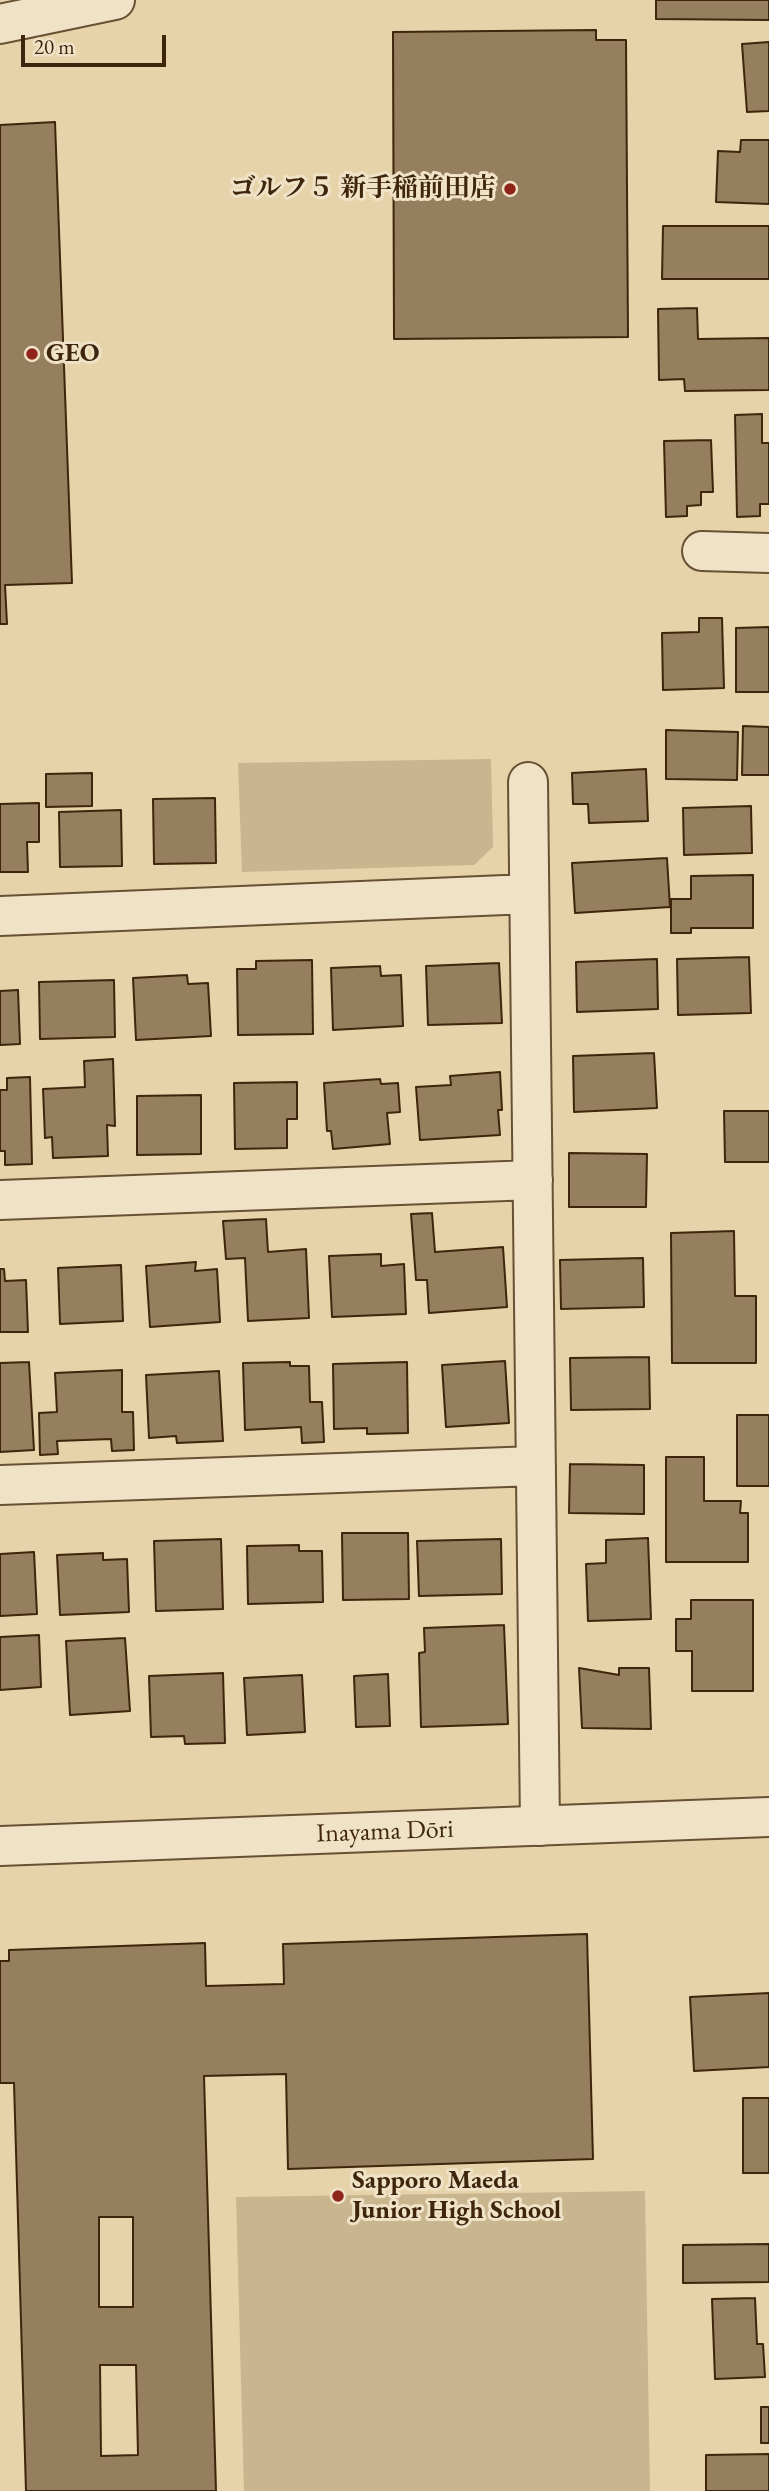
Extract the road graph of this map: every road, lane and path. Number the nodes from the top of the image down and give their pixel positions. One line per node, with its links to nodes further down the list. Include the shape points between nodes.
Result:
1 (115, 0): 2 (street)
2 (0, 24)
3 (702, 551): 4 (street)
4 (769, 553)
5 (528, 782): 6 (street)
6 (529, 894): 7 (street); 8 (street)
7 (0, 915)
8 (533, 1180): 9 (street); 10 (street)
9 (0, 1200)
10 (536, 1466): 11 (street); 13 (street)
11 (0, 1485)
12 (769, 1817): 13 (street, Inayama Dōri)
13 (540, 1826): 14 (street, Inayama Dōri)
14 (0, 1846)

